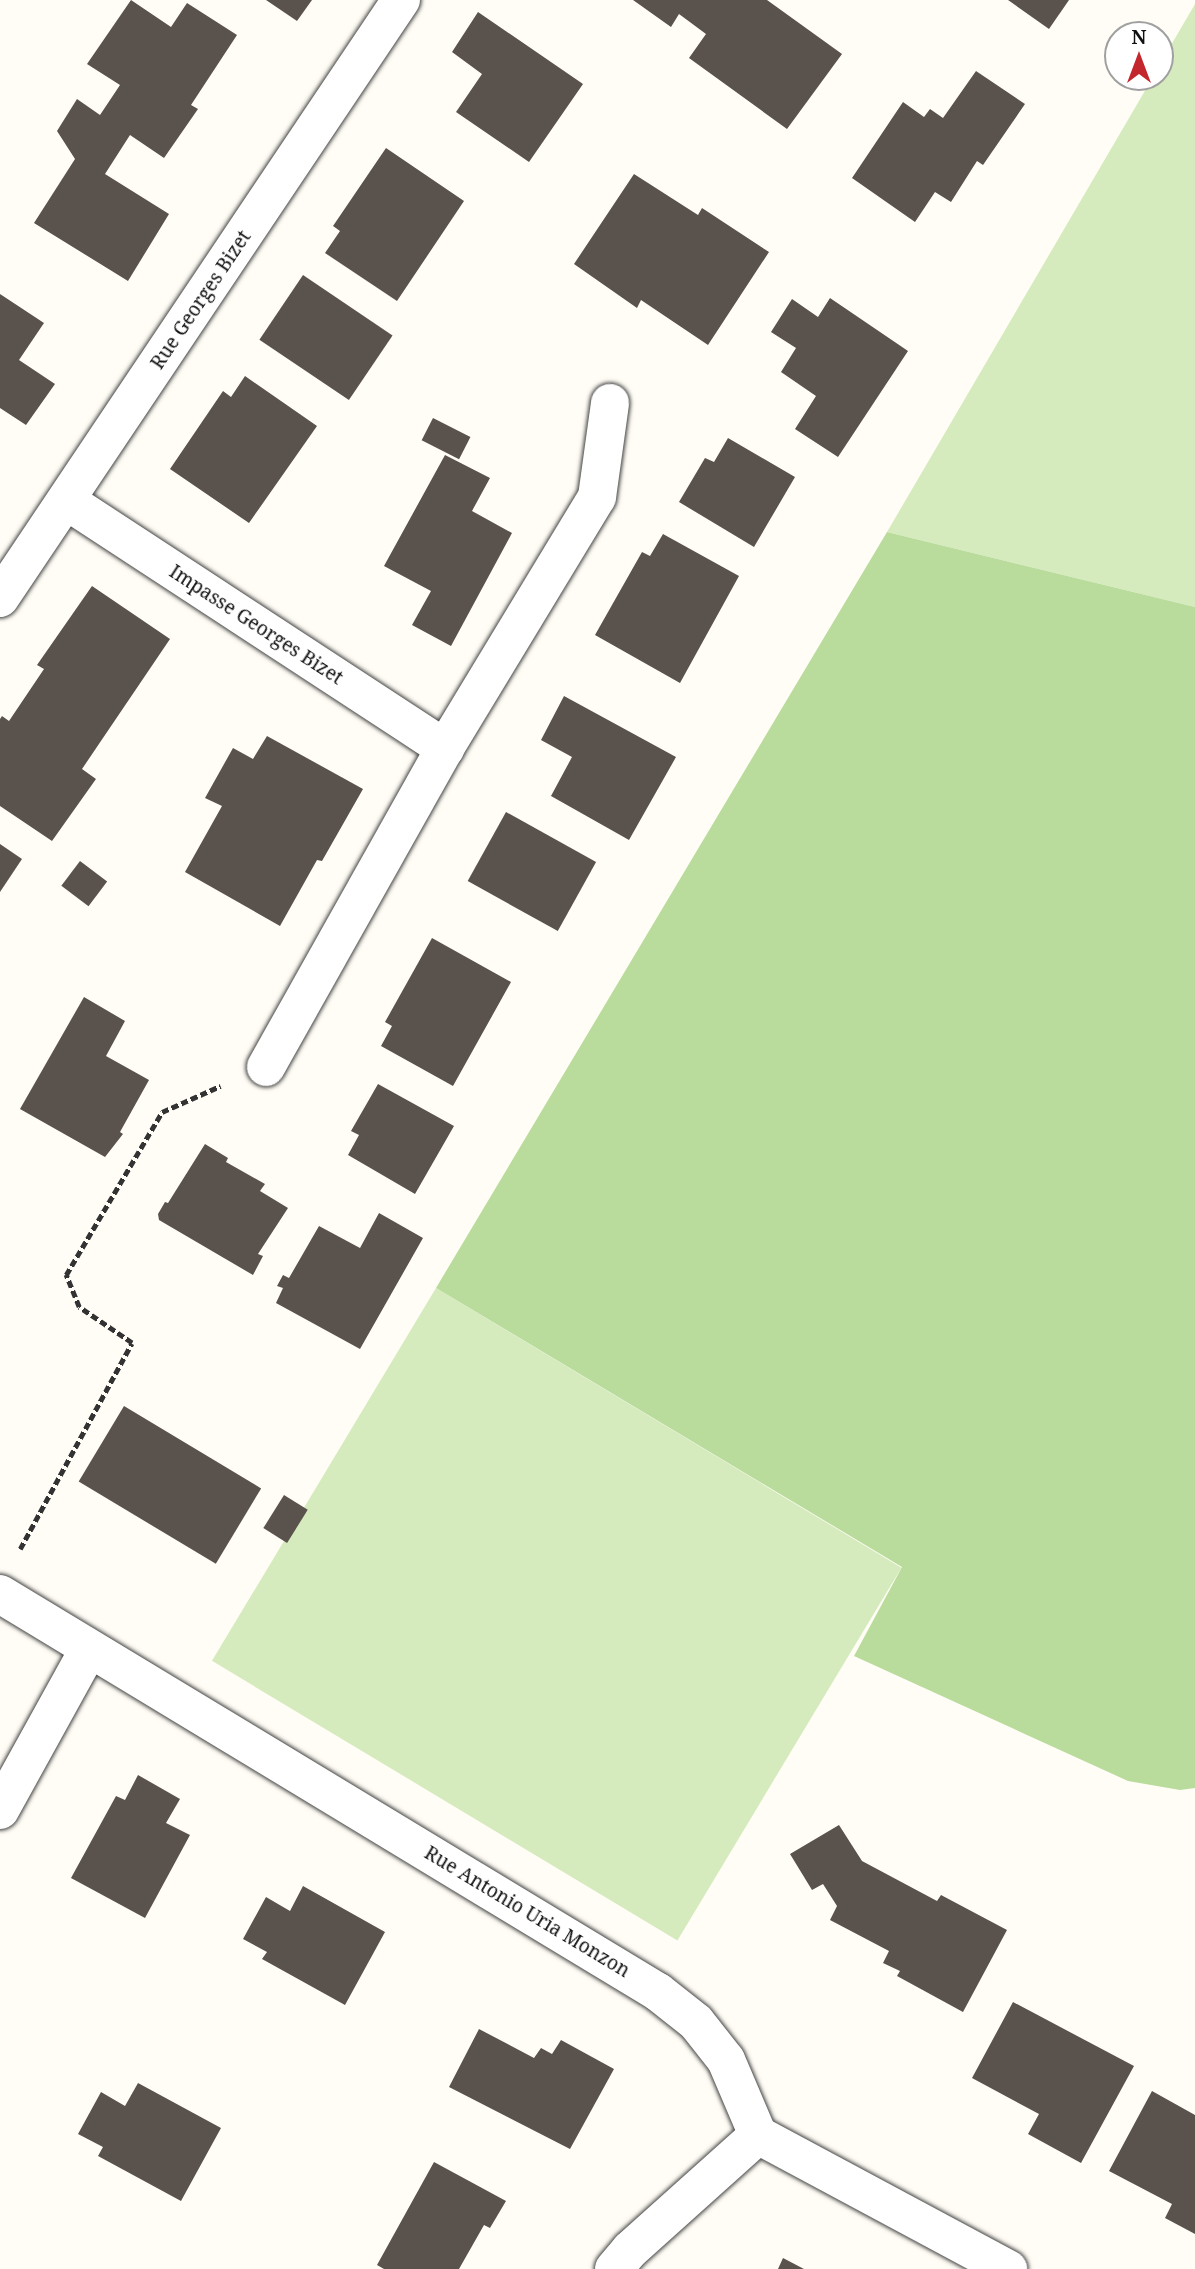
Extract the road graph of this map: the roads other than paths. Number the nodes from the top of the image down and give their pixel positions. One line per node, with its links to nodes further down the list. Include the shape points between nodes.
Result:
1 (401, 0): 3 (street, Rue Georges Bizet)
2 (610, 402): 5 (street, via 597,497)
3 (67, 501): 4 (street, Rue Georges Bizet); 5 (street, Impasse Georges Bizet)
4 (0, 598)
5 (444, 748): 6 (street)
6 (266, 1067)
7 (7, 1577): 8 (street, Rue Antonio Uria Monzon)
8 (89, 1649): 9 (street); 10 (street, Rue Antonio Uria Monzon, via 658,1992 696,2022 726,2060)
9 (0, 1810)
10 (758, 2135): 11 (street); 12 (street)
11 (614, 2269)
12 (1008, 2269)

